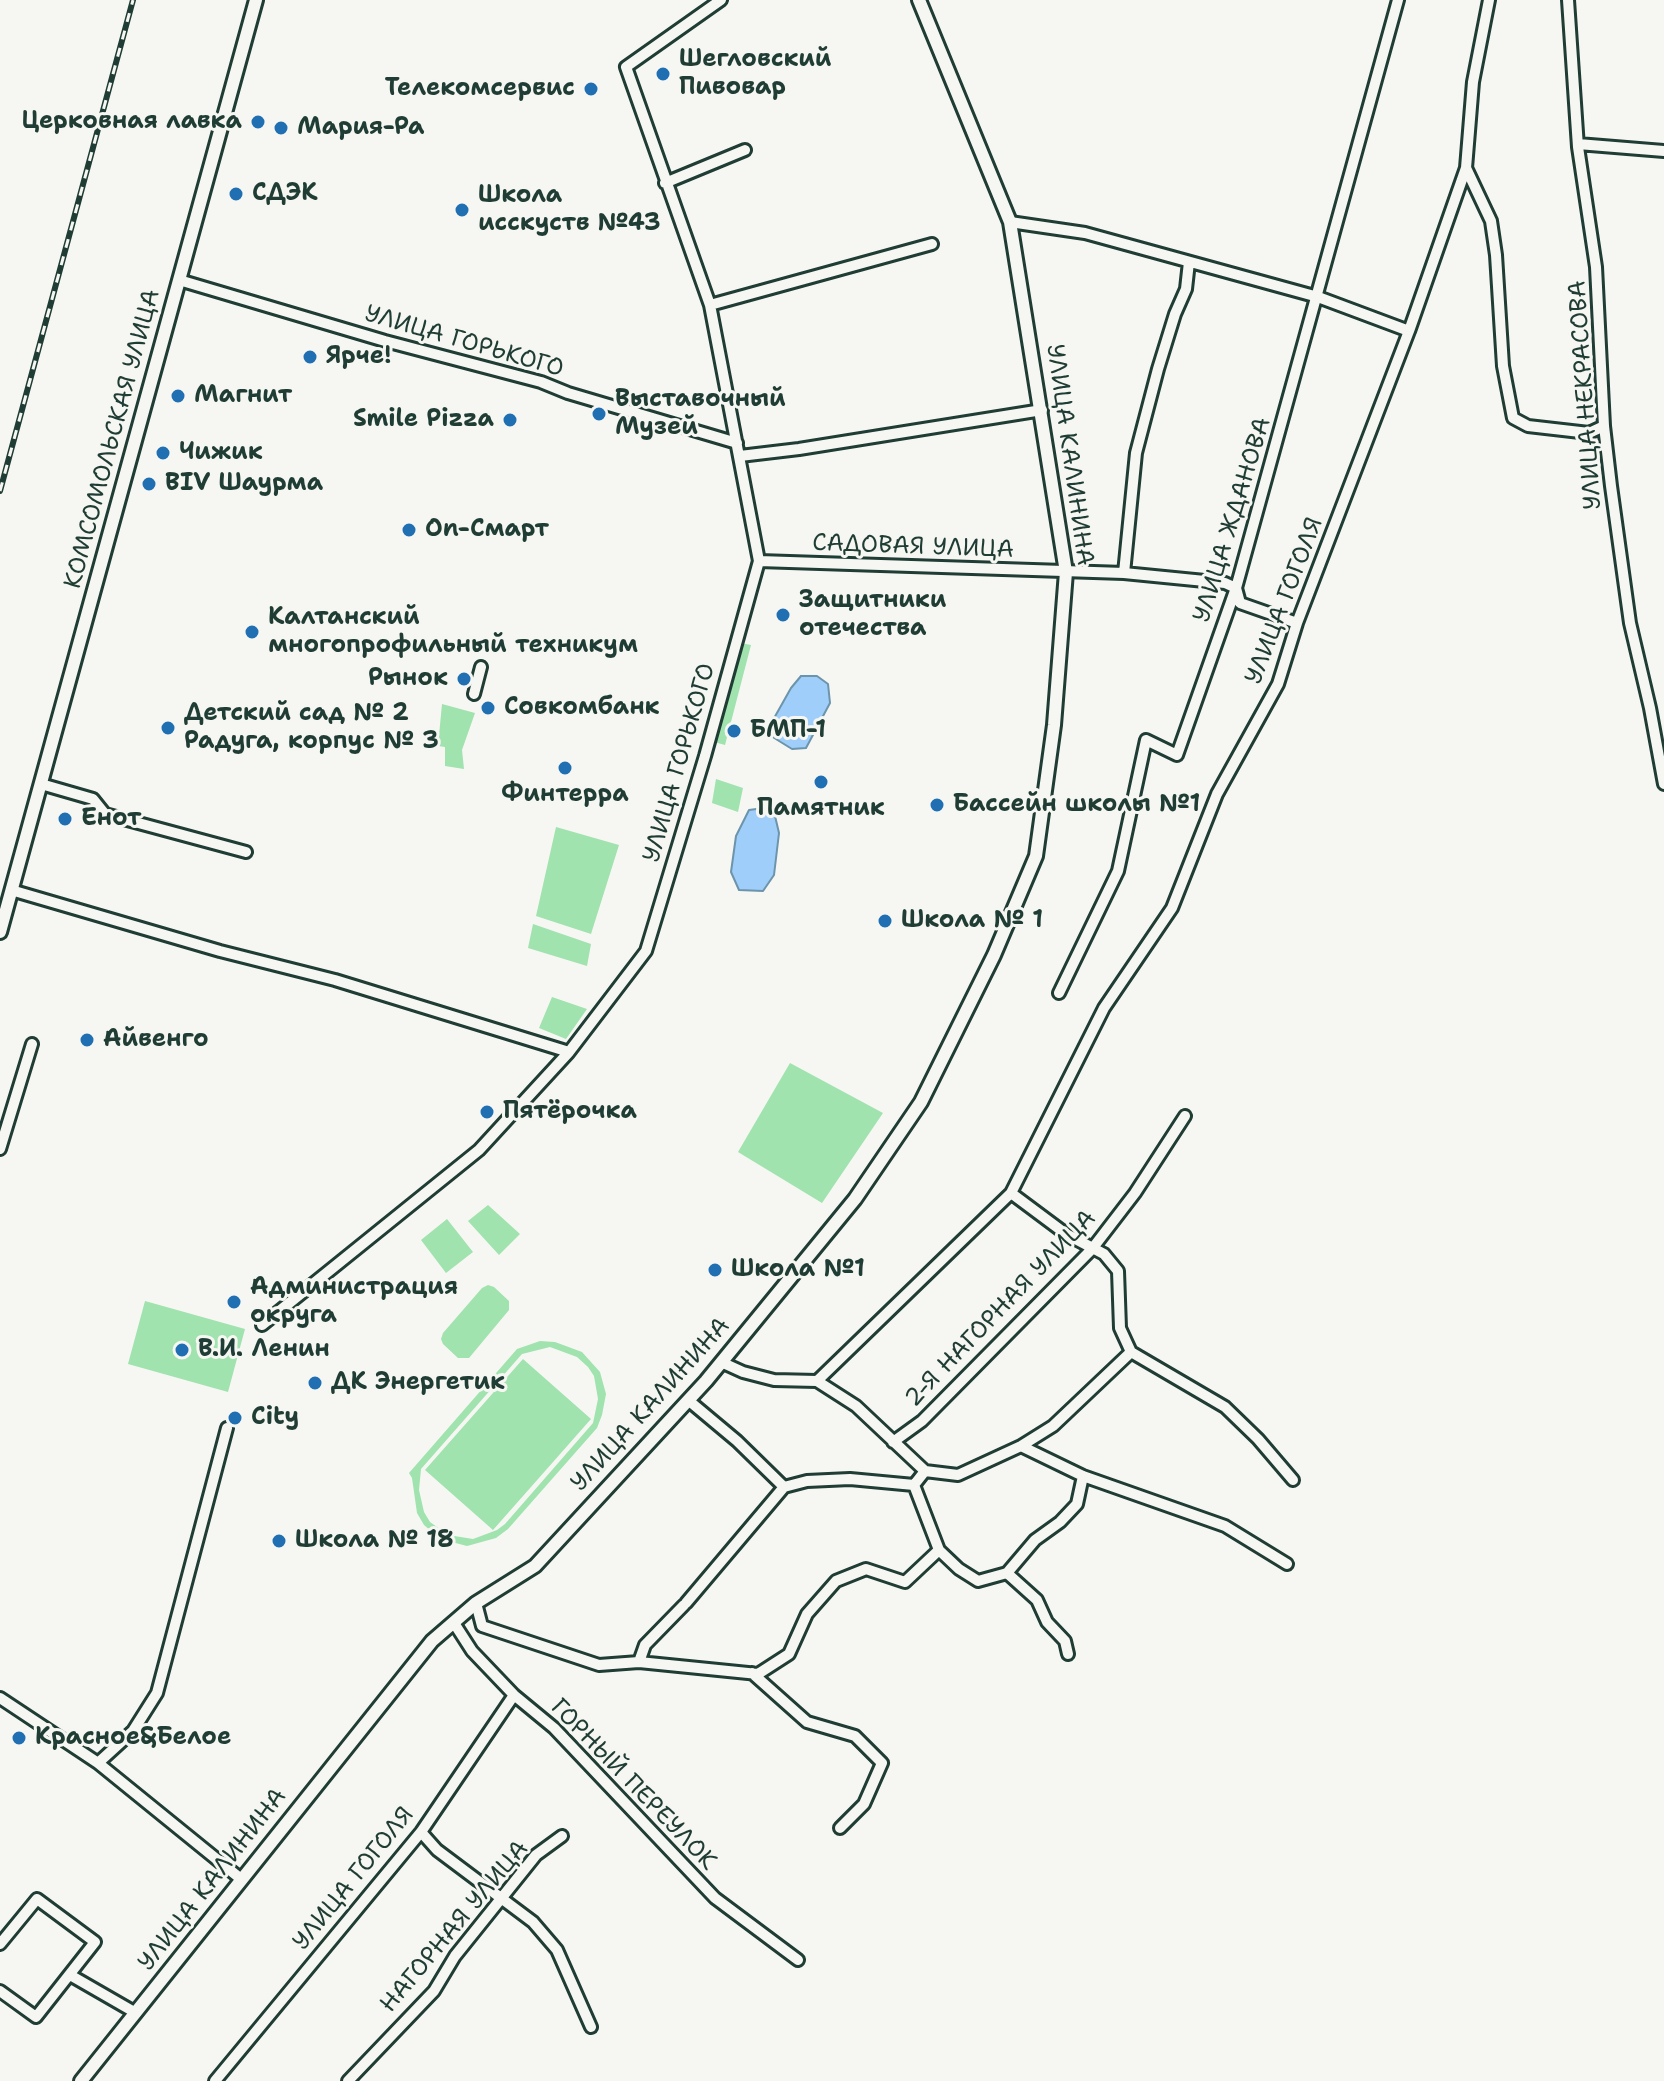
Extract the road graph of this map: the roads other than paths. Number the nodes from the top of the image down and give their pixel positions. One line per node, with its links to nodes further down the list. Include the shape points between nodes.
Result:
1 (256, 0): 15 (street, КОМСОМОЛЬСКАЯ УЛИЦА)
2 (721, 0): 11 (street, УЛИЦА ГОРЬКОГО, via 626,67)
3 (919, 0): 12 (street, УЛИЦА КАЛИНИНА)
4 (1398, 0): 16 (street, УЛИЦА ЖДАНОВА)
5 (1489, 0): 10 (street, УЛИЦА ГОГОЛЯ, via 1473,82)
6 (1568, 0): 7 (street, УЛИЦА НЕКРАСОВА)
7 (1578, 144): 9 (street); 20 (street, УЛИЦА НЕКРАСОВА, via 1596,267)
8 (745, 150): 11 (street)
9 (1664, 151)
10 (1466, 168): 18 (street, УЛИЦА ГОГОЛЯ); 20 (street, via 1491,221 1503,366 1513,418 1528,426 1589,433)
11 (665, 183): 17 (street, УЛИЦА ГОРЬКОГО)
12 (1010, 222): 14 (street, via 1085,233); 19 (street, УЛИЦА КАЛИНИНА)
13 (932, 244): 17 (street)
14 (1189, 262): 16 (street); 25 (street, via 1186,289 1136,453)
15 (179, 280): 21 (street, УЛИЦА ГОРЬКОГО); 30 (street, КОМСОМОЛЬСКАЯ УЛИЦА)
16 (1318, 297): 18 (street); 26 (street, УЛИЦА ЖДАНОВА)
17 (710, 305): 21 (street, УЛИЦА ГОРЬКОГО)
18 (1409, 331): 27 (street, УЛИЦА ГОГОЛЯ)
19 (1042, 410): 22 (street); 24 (street, УЛИЦА КАЛИНИНА)
20 (1604, 426): 31 (street, УЛИЦА НЕКРАСОВА, via 1630,623)
21 (737, 443): 22 (street, УЛИЦА ГОРЬКОГО)
22 (740, 456): 23 (street, УЛИЦА ГОРЬКОГО)
23 (759, 561): 24 (street, САДОВАЯ УЛИЦА); 37 (street, УЛИЦА ГОРЬКОГО, via 646,951)
24 (1066, 572): 25 (street, САДОВАЯ УЛИЦА); 44 (street, УЛИЦА КАЛИНИНА, via 1054,725 1036,856 994,955 921,1102 855,1199)
25 (1124, 573): 26 (street, САДОВАЯ УЛИЦА)
26 (1236, 588): 27 (street, via 1240,603); 35 (street, УЛИЦА ЖДАНОВА, via 1177,755 1146,740 1118,871)
27 (1297, 623): 40 (street, УЛИЦА ГОГОЛЯ, via 1278,684 1217,794 1172,908 1104,1008)
28 (481, 667): 29 (street)
29 (474, 694)
30 (41, 784): 32 (street, via 93,799 105,814); 33 (street, КОМСОМОЛЬСКАЯ УЛИЦА)
31 (1664, 784)
32 (246, 852)
33 (11, 890): 34 (street, КОМСОМОЛЬСКАЯ УЛИЦА); 37 (street)
34 (0, 932)
35 (1059, 993)
36 (32, 1044): 39 (street)
37 (569, 1052): 42 (street, УЛИЦА ГОРЬКОГО, via 479,1150)
38 (1185, 1116): 41 (street, 2-Я НАГОРНАЯ УЛИЦА)
39 (0, 1149)
40 (1011, 1193): 41 (street); 45 (street, УЛИЦА ГОГОЛЯ)
41 (1092, 1249): 43 (street, via 1118,1271 1120,1328); 48 (street, 2-Я НАГОРНАЯ УЛИЦА, via 922,1421)
42 (262, 1325)
43 (1131, 1352): 49 (street, via 1053,1426); 52 (street, via 1225,1407)
44 (721, 1362): 45 (street, via 774,1380); 46 (street, УЛИЦА КАЛИНИНА)
45 (817, 1381): 48 (street, via 856,1406)
46 (688, 1400): 54 (street); 58 (street, УЛИЦА КАЛИНИНА, via 535,1566)
47 (227, 1428): 65 (street, via 157,1693 133,1731)
48 (893, 1442): 50 (street)
49 (1021, 1446): 50 (street, via 958,1475); 51 (street)
50 (925, 1471): 53 (street)
51 (1083, 1476): 56 (street, via 1225,1526); 57 (street, via 1077,1504)
52 (1293, 1480)
53 (914, 1485): 54 (street, via 850,1479); 55 (street)
54 (784, 1487): 61 (street, via 645,1645)
55 (939, 1550): 57 (street, via 978,1581); 62 (street, via 905,1582 866,1569 836,1581 807,1614 789,1654)
56 (1287, 1564)
57 (1007, 1573): 60 (street, via 1037,1600)
58 (476, 1603): 59 (street, УЛИЦА КАЛИНИНА); 61 (street, via 482,1626 553,1652 599,1665)
59 (454, 1623): 63 (street, ГОРНЫЙ ПЕРЕУЛОК, via 472,1651); 69 (street, УЛИЦА КАЛИНИНА, via 432,1641)
60 (1068, 1654)
61 (639, 1662): 62 (street)
62 (752, 1673): 66 (street, via 807,1722 855,1736 882,1763 864,1804)
63 (514, 1695): 67 (street, УЛИЦА ГОГОЛЯ); 72 (street, ГОРНЫЙ ПЕРЕУЛОК, via 554,1728 715,1898)
64 (0, 1698): 65 (street)
65 (98, 1763): 69 (street)
66 (840, 1828)
67 (421, 1832): 70 (street); 78 (street, УЛИЦА ГОГОЛЯ)
68 (562, 1836): 70 (street, НАГОРНАЯ УЛИЦА, via 536,1855)
69 (241, 1879): 75 (street, УЛИЦА КАЛИНИНА)
70 (502, 1900): 76 (street, via 533,1922 557,1950); 79 (street, НАГОРНАЯ УЛИЦА, via 455,1956 434,1991)
71 (0, 1944): 73 (street, via 37,1899 95,1942)
72 (798, 1960)
73 (70, 1975): 74 (street, via 36,2017); 75 (street)
74 (0, 1991)
75 (136, 2013): 77 (street, УЛИЦА КАЛИНИНА)
76 (591, 2027)
77 (81, 2081)
78 (215, 2081)
79 (348, 2081)

